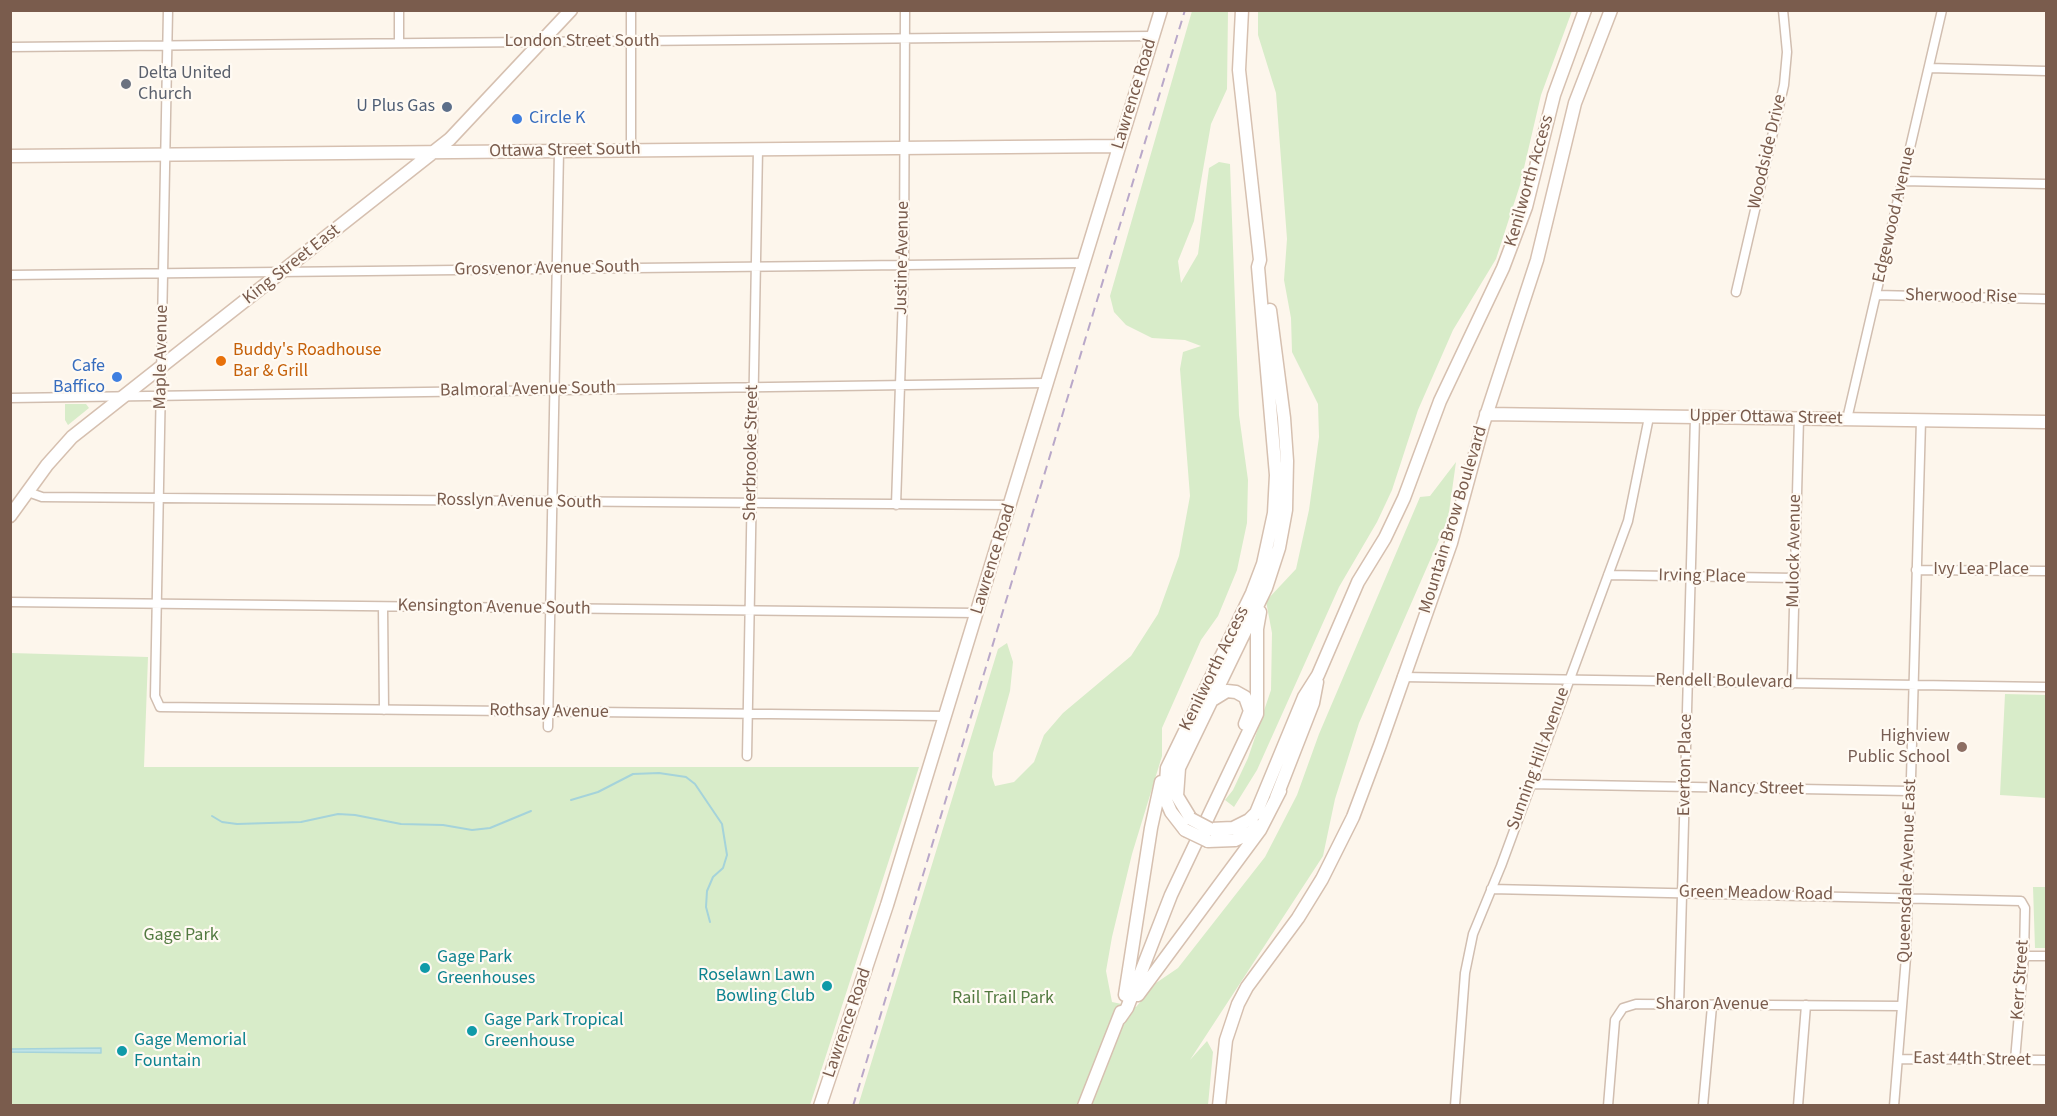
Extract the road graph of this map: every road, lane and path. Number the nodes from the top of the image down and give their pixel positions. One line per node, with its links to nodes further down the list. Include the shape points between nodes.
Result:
1 (168, 10): 17 (street, Maple Avenue)
2 (399, 10): 15 (street)
3 (571, 10): 16 (main road, King Street East)
4 (631, 10): 14 (street)
5 (905, 10): 13 (street, Justine Avenue)
6 (1161, 10): 12 (main road, Lawrence Road)
7 (1242, 10): 31 (main road, Kenilworth Access, via 1239,70)
8 (1585, 10): 76 (main road, Kenilworth Access, via 1554,95 1526,207 1503,268 1440,401 1404,498 1358,582)
9 (1611, 10): 50 (main road, Mountain Brow Boulevard, via 1575,103 1537,260)
10 (1782, 10): 39 (street, Woodside Drive, via 1787,52 1784,85)
11 (1942, 10): 19 (street, Edgewood Avenue)
12 (1154, 36): 13 (street, London Street South); 21 (main road, Lawrence Road)
13 (905, 39): 14 (street, London Street South); 22 (street, Justine Avenue)
14 (631, 42): 16 (street, London Street South); 25 (street)
15 (399, 43): 16 (street, London Street South); 17 (street, London Street South)
16 (543, 43): 26 (main road, King Street East)
17 (168, 45): 18 (street, London Street South); 28 (street, Maple Avenue)
18 (10, 47)
19 (1929, 68): 20 (street); 29 (street, Edgewood Avenue)
20 (2046, 71)
21 (1119, 146): 22 (main road, Ottawa Street South); 32 (main road, Lawrence Road)
22 (904, 148): 23 (main road, Ottawa Street South); 33 (street, Justine Avenue)
23 (758, 149): 25 (main road, Ottawa Street South); 34 (street, Sherbrooke Street)
24 (559, 151): 25 (main road, Ottawa Street South); 26 (main road, Ottawa Street South); 35 (street)
25 (631, 151)
26 (434, 152): 28 (main road, Ottawa Street South); 36 (main road, King Street East)
27 (10, 156): 28 (main road, Ottawa Street South)
28 (167, 156): 37 (street, Maple Avenue)
29 (1903, 181): 30 (street); 40 (street, Edgewood Avenue)
30 (2046, 184)
31 (1260, 260): 69 (main road, Kenilworth Access, via 1279,369 1287,461 1286,510); 91 (main road, Kenilworth Access, via 1276,475 1270,540 1252,593)
32 (1083, 263): 33 (street, Grosvenor Avenue South); 43 (main road, Lawrence Road)
33 (904, 265): 34 (street, Grosvenor Avenue South); 44 (street, Justine Avenue)
34 (756, 266): 35 (street, Grosvenor Avenue South); 45 (street, Sherbrooke Street)
35 (556, 269): 36 (street, Grosvenor Avenue South); 46 (street)
36 (284, 271): 37 (street, Grosvenor Avenue South); 42 (main road, King Street East)
37 (163, 273): 38 (street, Grosvenor Avenue South); 42 (street, Maple Avenue)
38 (10, 275)
39 (1736, 292)
40 (1876, 295): 41 (street, Sherwood Rise); 54 (street, Edgewood Avenue)
41 (2046, 299)
42 (162, 366): 47 (street, Maple Avenue); 48 (main road, King Street East)
43 (1046, 383): 44 (street, Balmoral Avenue South); 62 (main road, Lawrence Road)
44 (901, 386): 45 (street, Balmoral Avenue South); 61 (street, Justine Avenue)
45 (754, 387): 46 (street, Balmoral Avenue South); 60 (street, Sherbrooke Street)
46 (553, 390): 47 (street, Balmoral Avenue South); 59 (street)
47 (161, 396): 48 (street, Balmoral Avenue South); 58 (street, Maple Avenue)
48 (122, 397): 49 (street, Balmoral Avenue South); 57 (main road, King Street East, via 60,448)
49 (10, 398)
50 (1486, 414): 51 (main road, Upper Ottawa Street); 77 (main road, Mountain Brow Boulevard, via 1451,543)
51 (1649, 417): 52 (main road, Upper Ottawa Street); 66 (street, Sunning Hill Avenue, via 1628,521)
52 (1695, 417): 53 (main road, Upper Ottawa Street); 67 (street, Everton Place)
53 (1799, 418): 54 (main road, Upper Ottawa Street); 68 (street, Mulock Avenue)
54 (1847, 419): 55 (main road, Upper Ottawa Street)
55 (1921, 420): 56 (main road, Upper Ottawa Street); 64 (street, Queensdale Avenue East)
56 (2046, 422)
57 (28, 492): 58 (street, Rosslyn Avenue South, via 42,497); 63 (main road, King Street East)
58 (159, 498): 59 (street, Rosslyn Avenue South); 71 (street, Maple Avenue)
59 (552, 502): 60 (street, Rosslyn Avenue South); 73 (street)
60 (751, 504): 61 (street, Rosslyn Avenue South); 74 (street, Sherbrooke Street)
61 (897, 505): 62 (street, Rosslyn Avenue South)
62 (1011, 505): 75 (main road, Lawrence Road)
63 (10, 516)
64 (1916, 570): 65 (street, Ivy Lea Place); 81 (street, Queensdale Avenue East)
65 (2046, 571)
66 (1608, 575): 67 (street, Irving Place); 78 (street, Sunning Hill Avenue)
67 (1692, 577): 68 (street, Irving Place); 79 (street, Everton Place)
68 (1795, 578): 80 (street, Mulock Avenue)
69 (1266, 588): 83 (main road, Kenilworth Access); 109 (main road, via 1258,620 1257,714 1162,914)
70 (10, 602): 71 (street, Kensington Avenue South)
71 (157, 604): 72 (street, Kensington Avenue South); 84 (street, Maple Avenue)
72 (383, 606): 73 (street, Kensington Avenue South); 85 (street)
73 (552, 608): 74 (street, Kensington Avenue South); 86 (street)
74 (749, 610): 75 (street, Kensington Avenue South); 87 (street, Sherbrooke Street)
75 (978, 613): 88 (main road, Lawrence Road)
76 (1318, 675): 95 (main road, Kenilworth Access, via 1313,704); 97 (main road, Kenilworth Access, via 1304,697 1256,813 1233,828)
77 (1402, 677): 78 (street, Rendell Boulevard); 115 (main road, Mountain Brow Boulevard, via 1353,817 1298,918 1238,1004 1226,1040)
78 (1568, 680): 79 (street, Rendell Boulevard); 92 (street, Sunning Hill Avenue)
79 (1688, 681): 80 (street, Rendell Boulevard); 93 (street, Everton Place)
80 (1792, 684): 81 (street, Rendell Boulevard)
81 (1913, 685): 82 (street, Rendell Boulevard); 94 (street, Queensdale Avenue East)
82 (2046, 687)
83 (1211, 702): 96 (main road, Kenilworth Access, via 1177,777 1177,796); 104 (main road, via 1224,693 1236,692 1245,697 1250,711 1163,894)
84 (157, 703): 85 (street, Rothsay Avenue, via 165,708)
85 (384, 710): 86 (street, Rothsay Avenue)
86 (548, 712): 87 (street, Rothsay Avenue); 89 (street)
87 (747, 715): 88 (street, Rothsay Avenue); 90 (street, Sherbrooke Street)
88 (944, 716): 113 (main road, Lawrence Road)
89 (548, 727)
90 (747, 756)
91 (1167, 768): 96 (main road, Kenilworth Access, via 1165,798 1171,812); 104 (main road, via 1154,810)
92 (1530, 784): 93 (street, Nancy Street); 98 (street, Sunning Hill Avenue)
93 (1686, 788): 94 (street, Nancy Street); 99 (street, Everton Place)
94 (1909, 790): 100 (street, Queensdale Avenue East)
95 (1280, 791): 97 (main road, Kenilworth Access, via 1252,832 1228,841); 109 (main road, via 1260,830)
96 (1188, 825): 97 (main road, Kenilworth Access, bridge)
97 (1209, 835)
98 (1491, 889): 99 (street, Green Meadow Road); 116 (street, Sunning Hill Avenue, via 1473,934 1465,973)
99 (1683, 893): 100 (street, Green Meadow Road); 105 (street, Everton Place)
100 (1908, 897): 101 (street, Green Meadow Road); 108 (street, Queensdale Avenue East)
101 (2020, 901): 102 (street, Kerr Street, via 2025,908)
102 (2024, 956): 103 (street); 111 (street, Kerr Street)
103 (2046, 956)
104 (1128, 983): 109 (main road)
105 (1679, 1005): 107 (street, Sharon Avenue); 117 (street, Sharon Avenue, via 1636,1004 1623,1008 1615,1020)
106 (1806, 1005): 107 (street, Sharon Avenue); 108 (street, Sharon Avenue); 119 (street)
107 (1712, 1006): 118 (street)
108 (1902, 1006): 110 (street, Queensdale Avenue East)
109 (1123, 1013): 114 (main road)
110 (1898, 1059): 111 (street, East 44th Street); 120 (street, Queensdale Avenue East)
111 (2015, 1060): 112 (street, East 44th Street)
112 (2046, 1060)
113 (820, 1106)
114 (1084, 1106)
115 (1219, 1106)
116 (1455, 1106)
117 (1608, 1106)
118 (1703, 1106)
119 (1798, 1106)
120 (1894, 1106)

